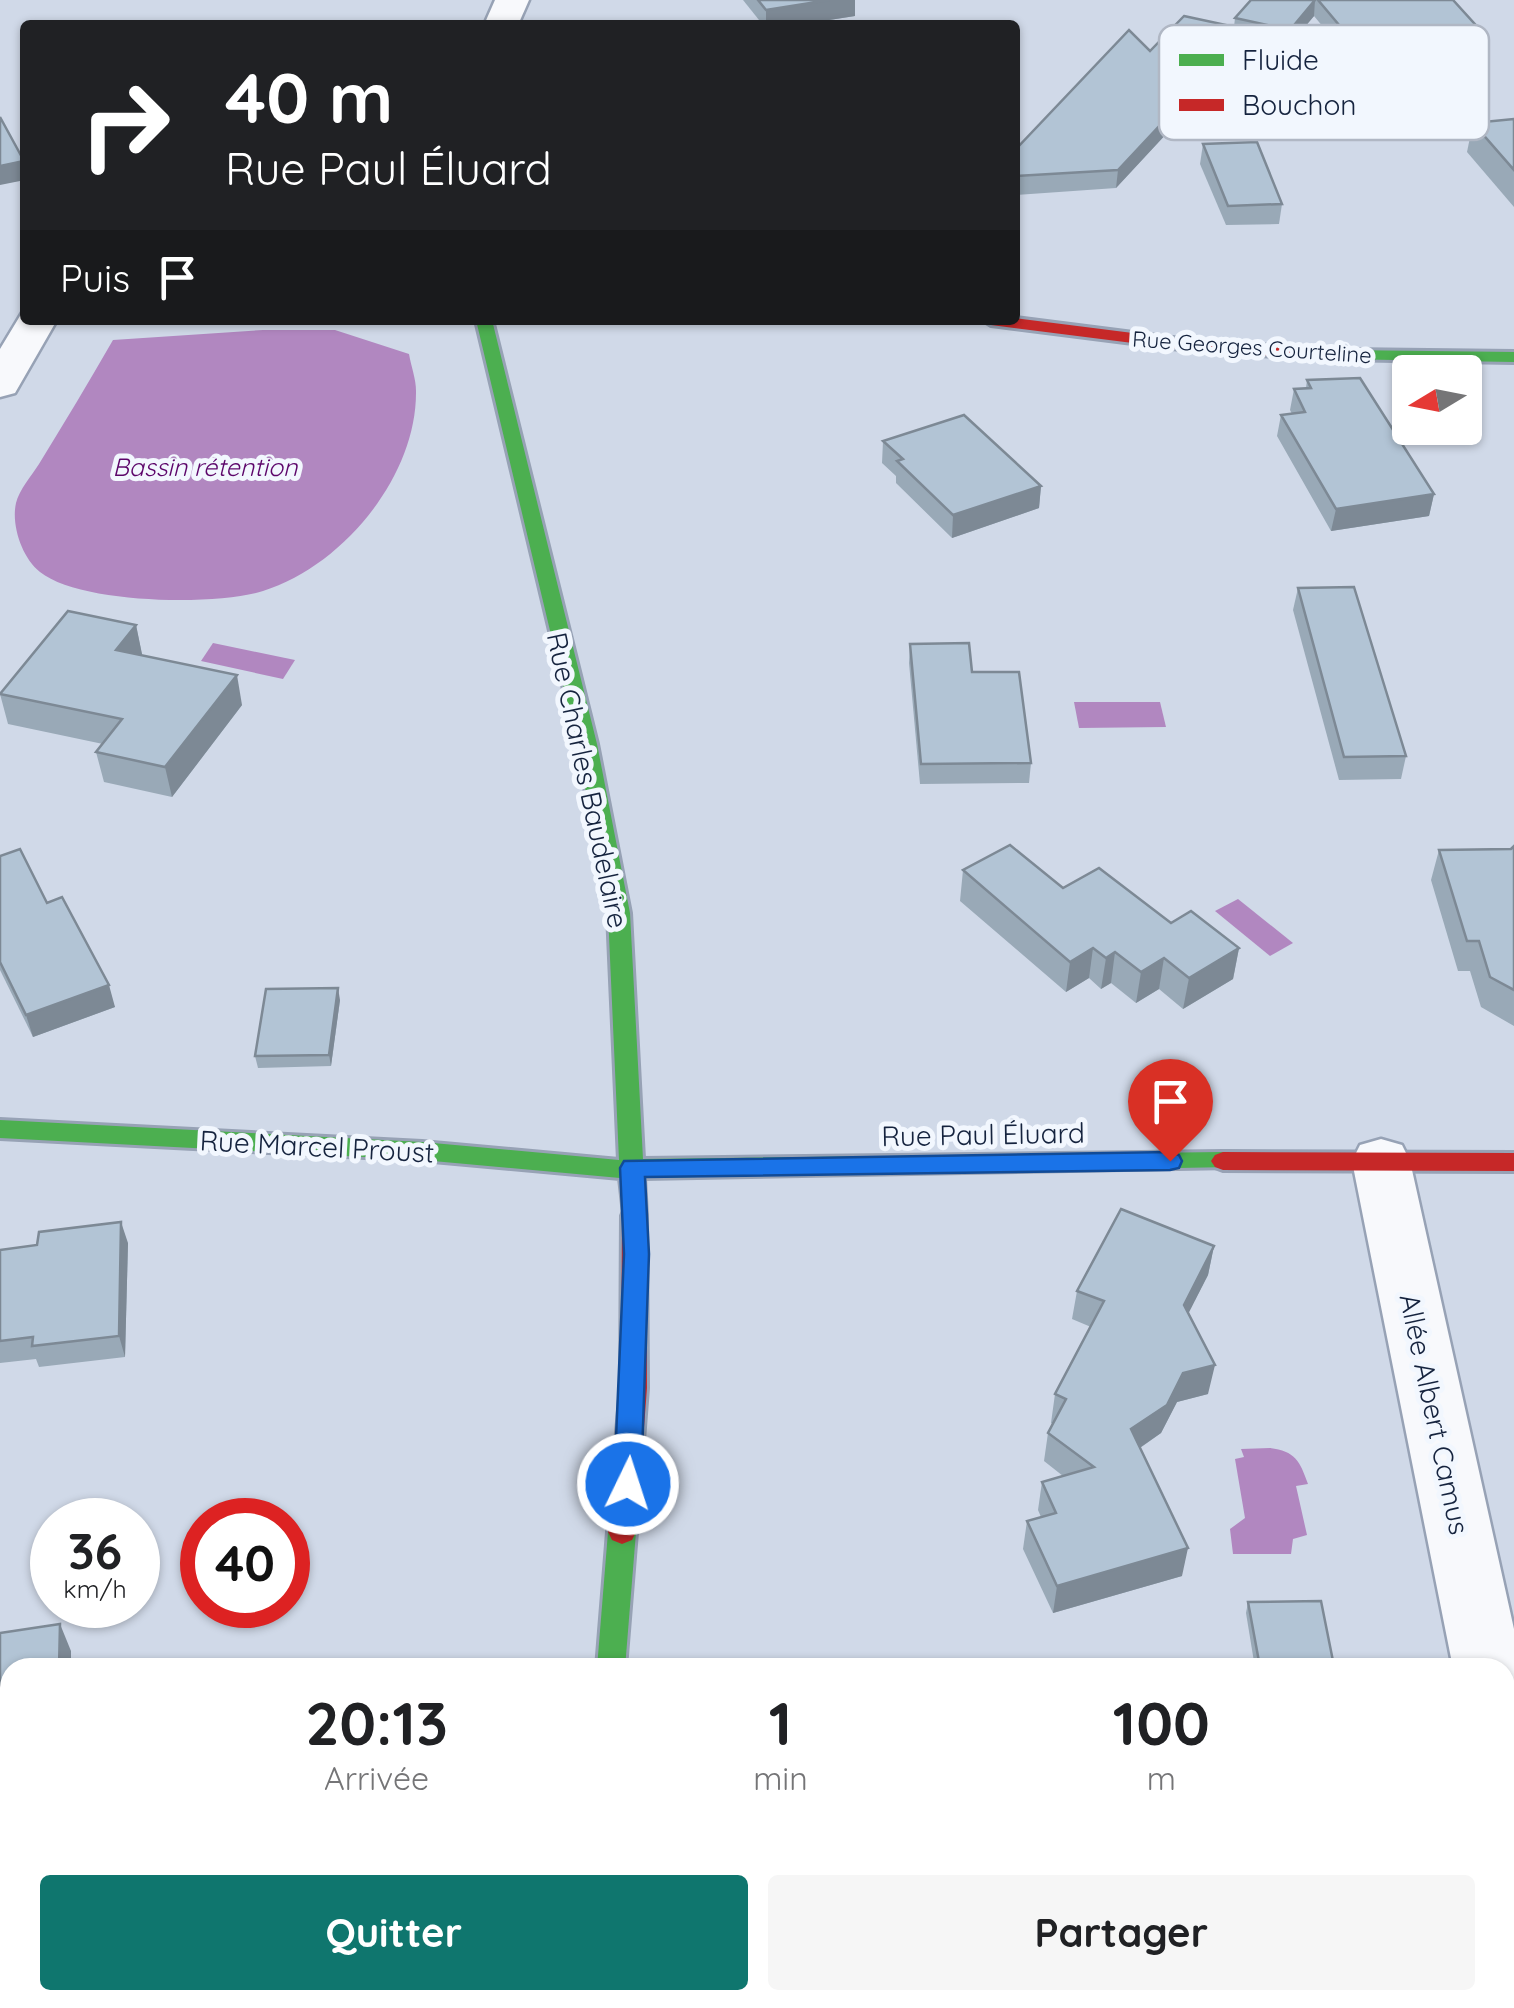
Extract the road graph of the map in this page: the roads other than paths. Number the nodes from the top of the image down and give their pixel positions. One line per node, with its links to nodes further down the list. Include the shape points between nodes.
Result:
1 (1020, 324): 4 (street, Rue Georges Courteline, via 1304,354)
2 (34, 325): 5 (street)
3 (485, 325): 9 (street, Rue Charles Baudelaire, via 587,744 619,913)
4 (1514, 357)
5 (0, 384)
6 (0, 1128): 9 (street, Rue Marcel Proust)
7 (1381, 1162): 8 (street, Rue Paul Éluard); 9 (street, Rue Paul Éluard); 11 (street, Allée Albert Camus)
8 (1514, 1162)
9 (632, 1168): 10 (street, Rue Charles Baudelaire, via 634,1388)
10 (612, 1658)
11 (1486, 1658)

